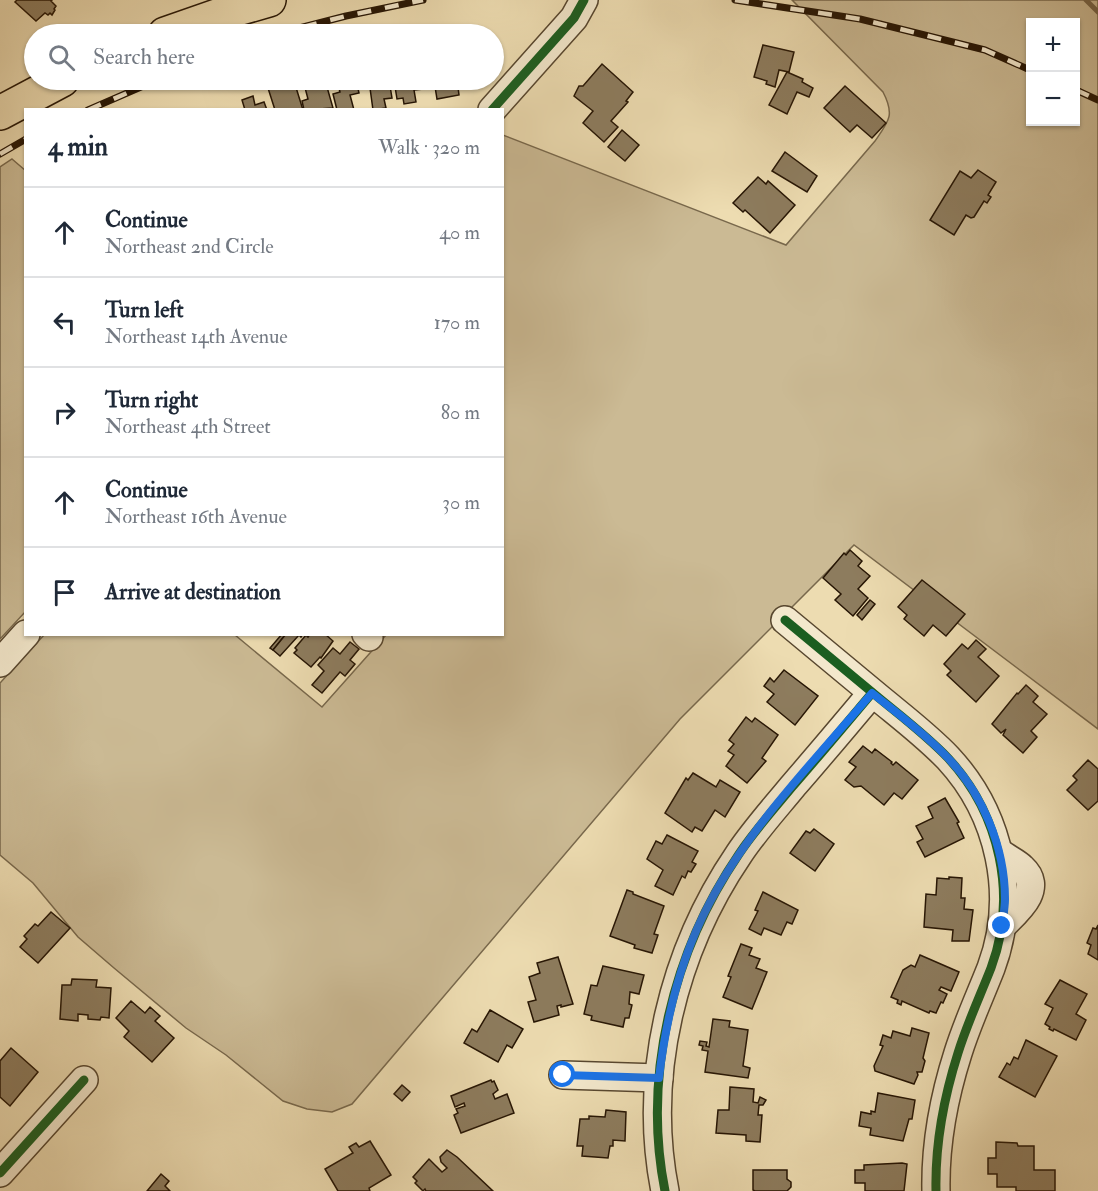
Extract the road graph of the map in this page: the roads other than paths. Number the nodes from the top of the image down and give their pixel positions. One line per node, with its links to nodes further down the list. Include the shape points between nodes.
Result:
1 (269, 0): 3 (main road)
2 (584, 0): 5 (street, via 574,18)
3 (194, 24)
4 (43, 90): 6 (main road)
5 (494, 108)
6 (0, 113)
7 (785, 620): 10 (street)
8 (24, 636): 9 (street)
9 (0, 663)
10 (872, 693): 12 (street, via 764,820 708,905 683,963 672,1001); 16 (street, via 928,739 961,774 984,811 999,852 1005,899 1002,926 995,957 950,1080 941,1121)
11 (563, 1075): 12 (street)
12 (659, 1078): 15 (street, via 659,1149)
13 (84, 1080): 14 (street)
14 (0, 1173)
15 (665, 1191)
16 (936, 1191)

